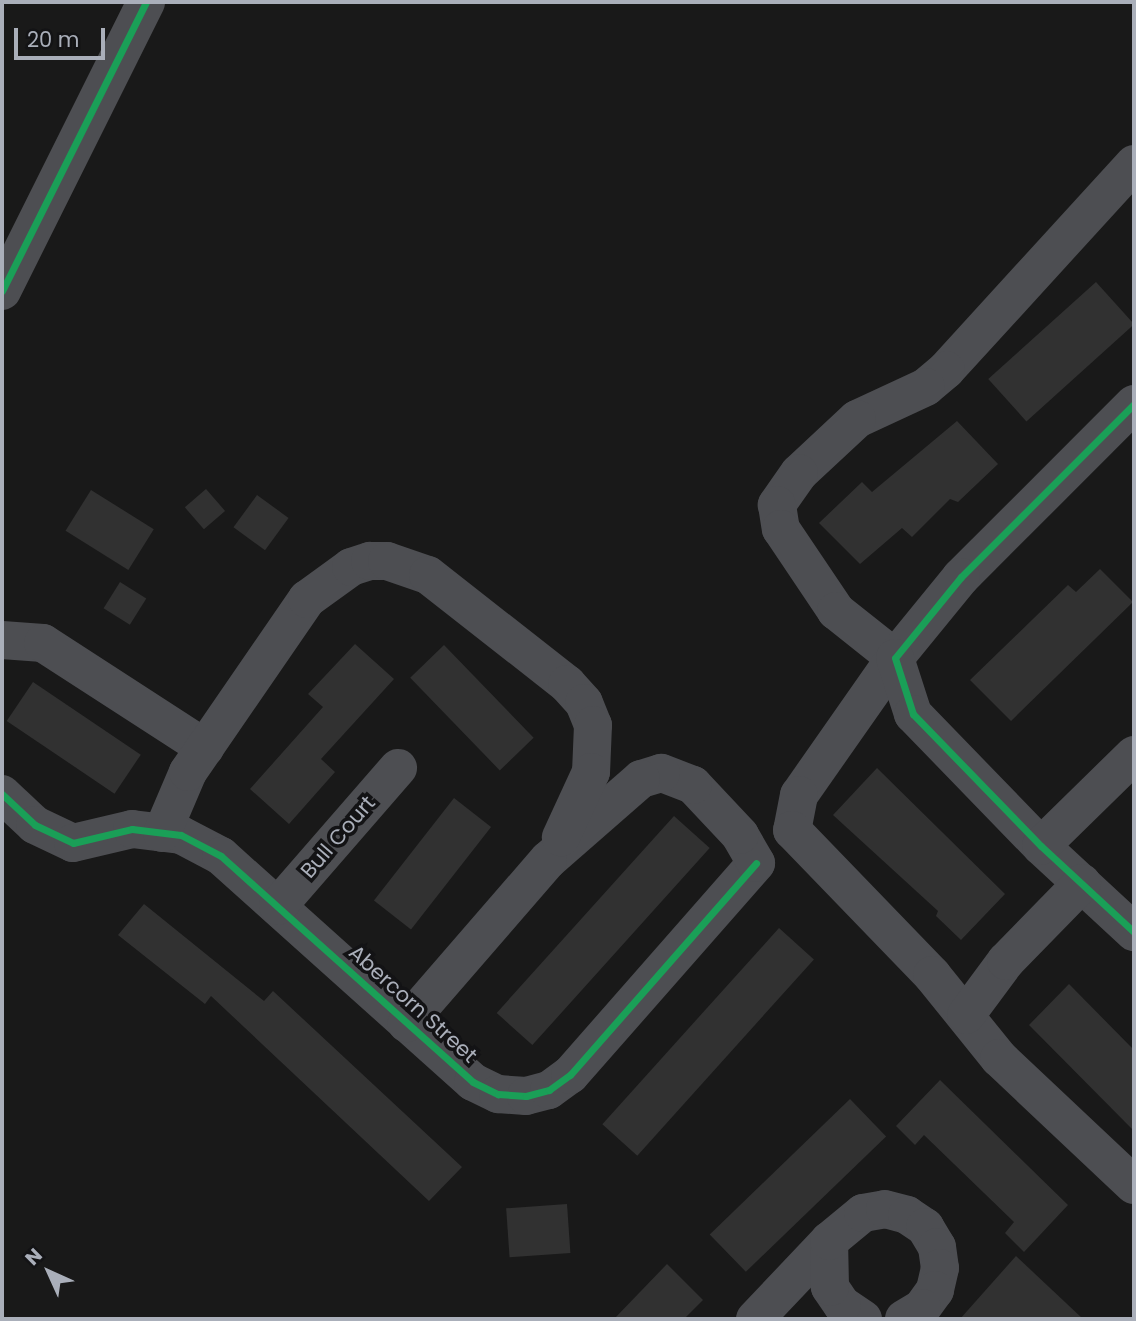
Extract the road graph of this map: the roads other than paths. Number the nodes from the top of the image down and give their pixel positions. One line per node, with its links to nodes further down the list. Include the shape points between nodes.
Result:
1 (146, 2): 3 (street)
2 (1134, 164): 6 (street, via 946,370 926,387 857,419 799,473 777,505 781,529 836,611)
3 (2, 291)
4 (1134, 404): 6 (street, via 961,577)
5 (2, 640): 7 (street, via 43,643)
6 (895, 658): 12 (street, via 913,714); 17 (street, via 799,795 792,830)
7 (205, 748): 11 (street, via 188,772); 13 (street, via 307,599 351,566 387,561 428,575 567,684 584,703 593,725 591,772)
8 (1134, 755): 12 (street)
9 (398, 768): 15 (street, Bull Court)
10 (2, 793): 11 (street, Abercorn Street, via 35,825 72,843 132,830)
11 (162, 834): 15 (street, Abercorn Street, via 181,835 221,856)
12 (1041, 846): 14 (street)
13 (548, 860): 18 (street); 18 (street, Abercorn Street, via 641,779 661,773 693,785 740,835 756,863 570,1075 549,1090 526,1096 498,1094 473,1082)
14 (1082, 883): 16 (street); 17 (street, via 1006,961)
15 (278, 906): 18 (street, Abercorn Street)
16 (1134, 932)
17 (966, 1016): 19 (street, via 999,1058)
18 (407, 1023)
19 (1134, 1185)
20 (829, 1241): 21 (street); 22 (street, via 830,1287 842,1305); 23 (street, via 863,1213 885,1209 907,1215 925,1227 937,1247 940,1268 929,1299)
21 (755, 1319)
22 (863, 1319)
23 (904, 1319)

